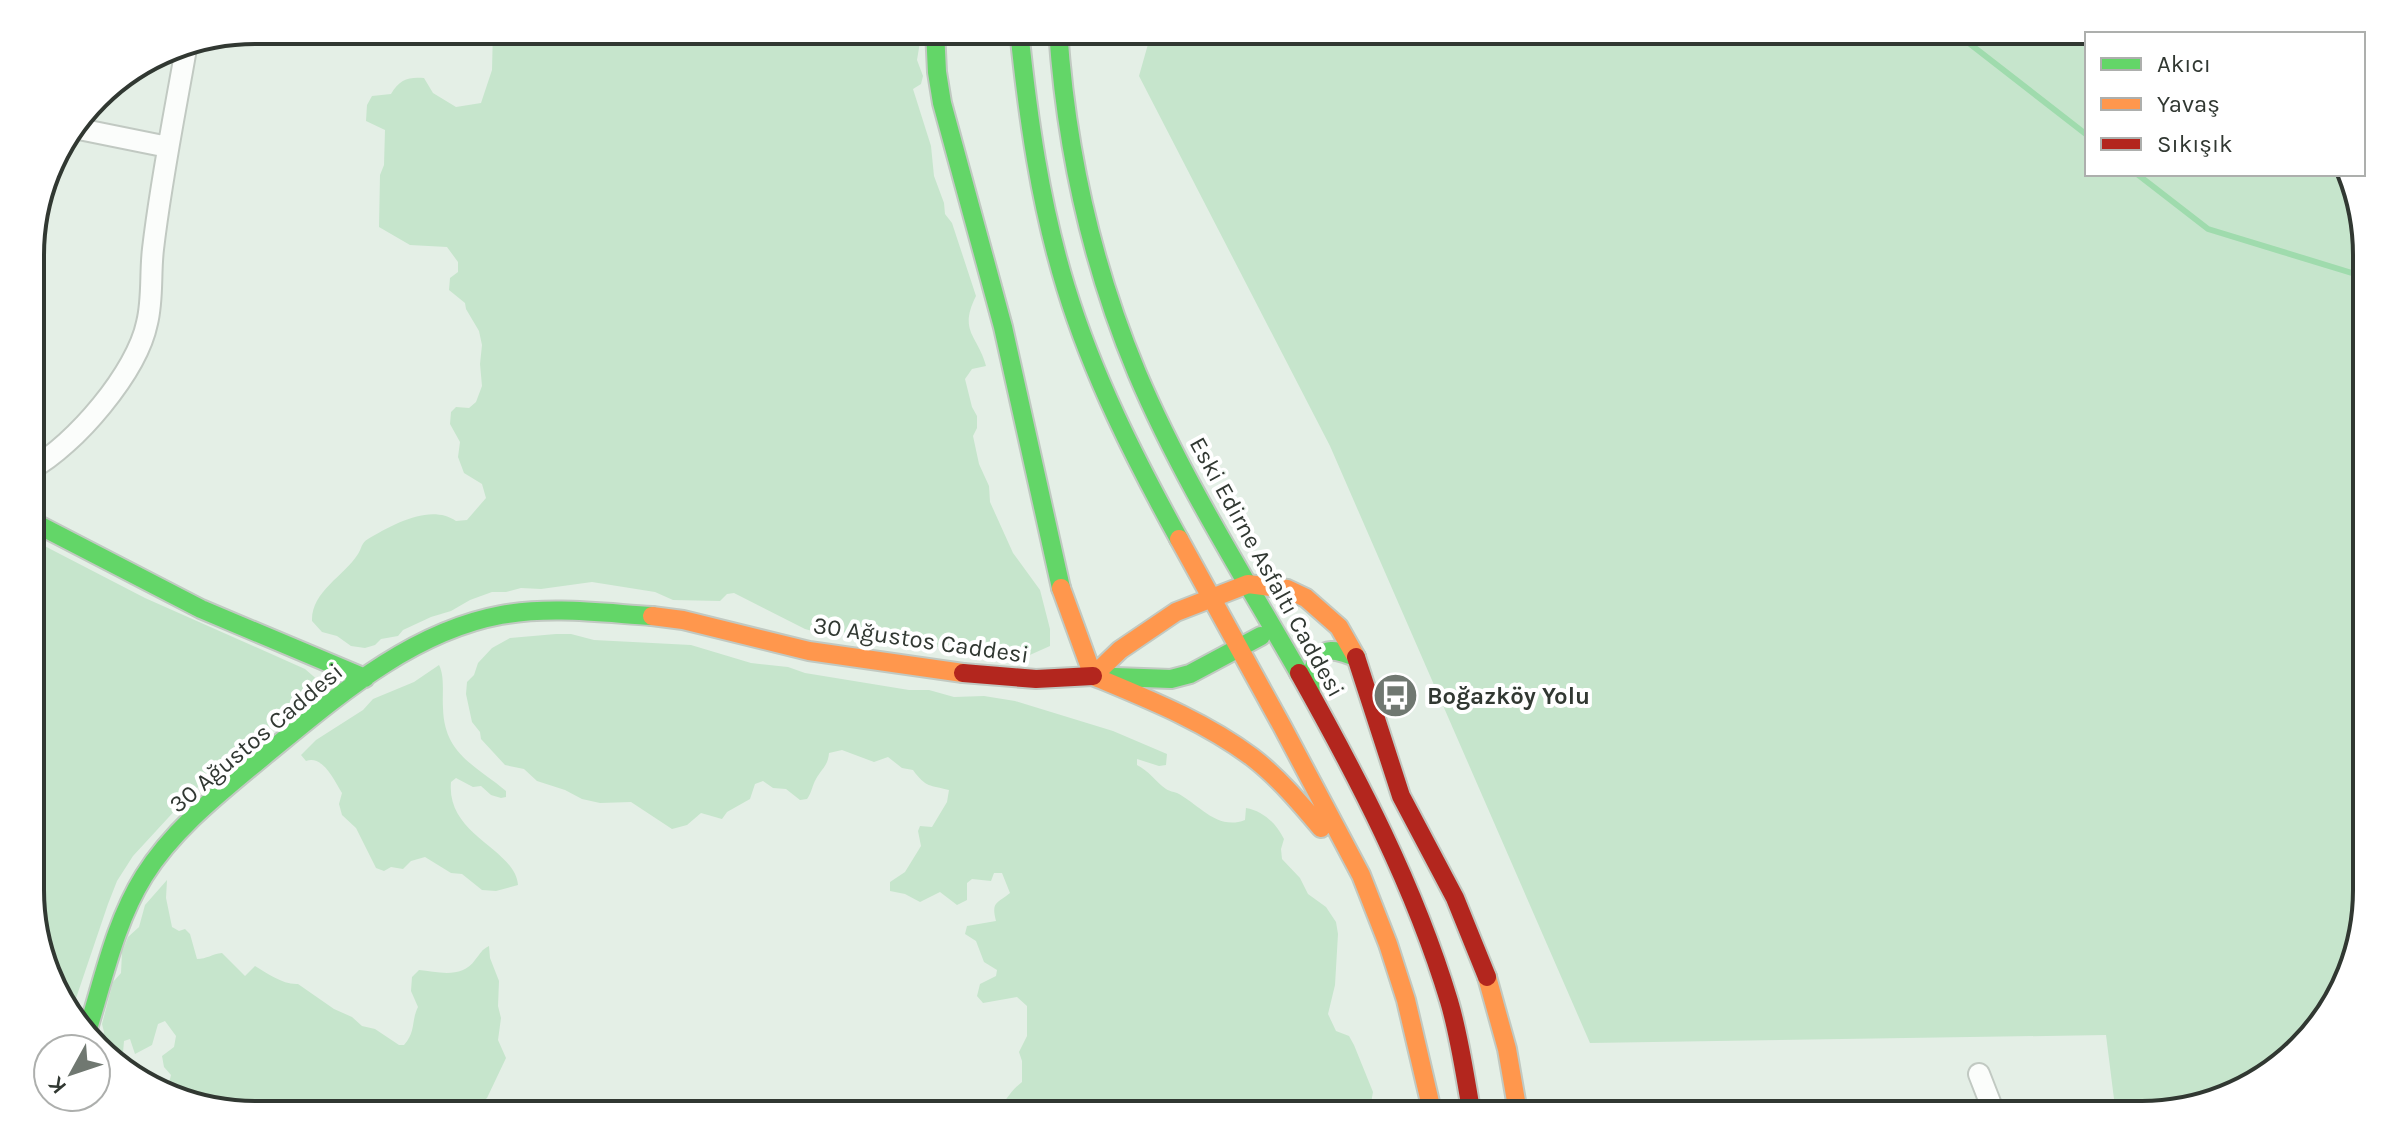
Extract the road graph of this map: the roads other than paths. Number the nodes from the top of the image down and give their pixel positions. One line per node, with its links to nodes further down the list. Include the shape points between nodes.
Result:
1 (936, 44): 14 (main road, via 942,103 1006,340 1062,591)
2 (1021, 44): 10 (main road, via 1033,146 1071,304 1118,419)
3 (1059, 44): 9 (main road, Eski Edirne Asfaltı Caddesi, via 1073,162 1104,282 1145,391)
4 (185, 56): 6 (street)
5 (86, 130): 6 (street)
6 (168, 147): 7 (street, via 147,325 120,379 93,416)
7 (44, 462)
8 (44, 528): 15 (main road, via 201,609)
9 (1248, 584): 10 (main road); 11 (main road, Eski Edirne Asfaltı Caddesi); 13 (main road, via 1287,589 1306,598 1339,627)
10 (1212, 596): 12 (main road); 14 (main road, via 1176,612 1120,650)
11 (1273, 630): 12 (main road, 30 Ağustos Caddesi); 13 (main road, 30 Ağustos Caddesi, via 1306,625 1328,631); 16 (main road, Eski Edirne Asfaltı Caddesi)
12 (1239, 647): 14 (main road, 30 Ağustos Caddesi, via 1171,679); 17 (main road)
13 (1356, 657): 16 (main road, via 1331,651 1322,655 1309,678); 22 (main road, via 1401,794 1480,956 1502,1030)
14 (1093, 676): 15 (main road, 30 Ağustos Caddesi, via 1029,680 900,665 769,643 669,618 570,610 524,611 475,621 447,631); 17 (main road, via 1203,725 1243,750 1300,803)
15 (365, 678): 18 (main road, 30 Ağustos Caddesi, via 237,779 156,858 122,925)
16 (1311, 694): 21 (main road, Eski Edirne Asfaltı Caddesi, via 1374,814 1431,949)
17 (1366, 886): 20 (main road, via 1409,1008)
18 (91, 1021)
19 (1979, 1074): 23 (street)
20 (1431, 1101)
21 (1470, 1101)
22 (1514, 1101)
23 (1990, 1101)

